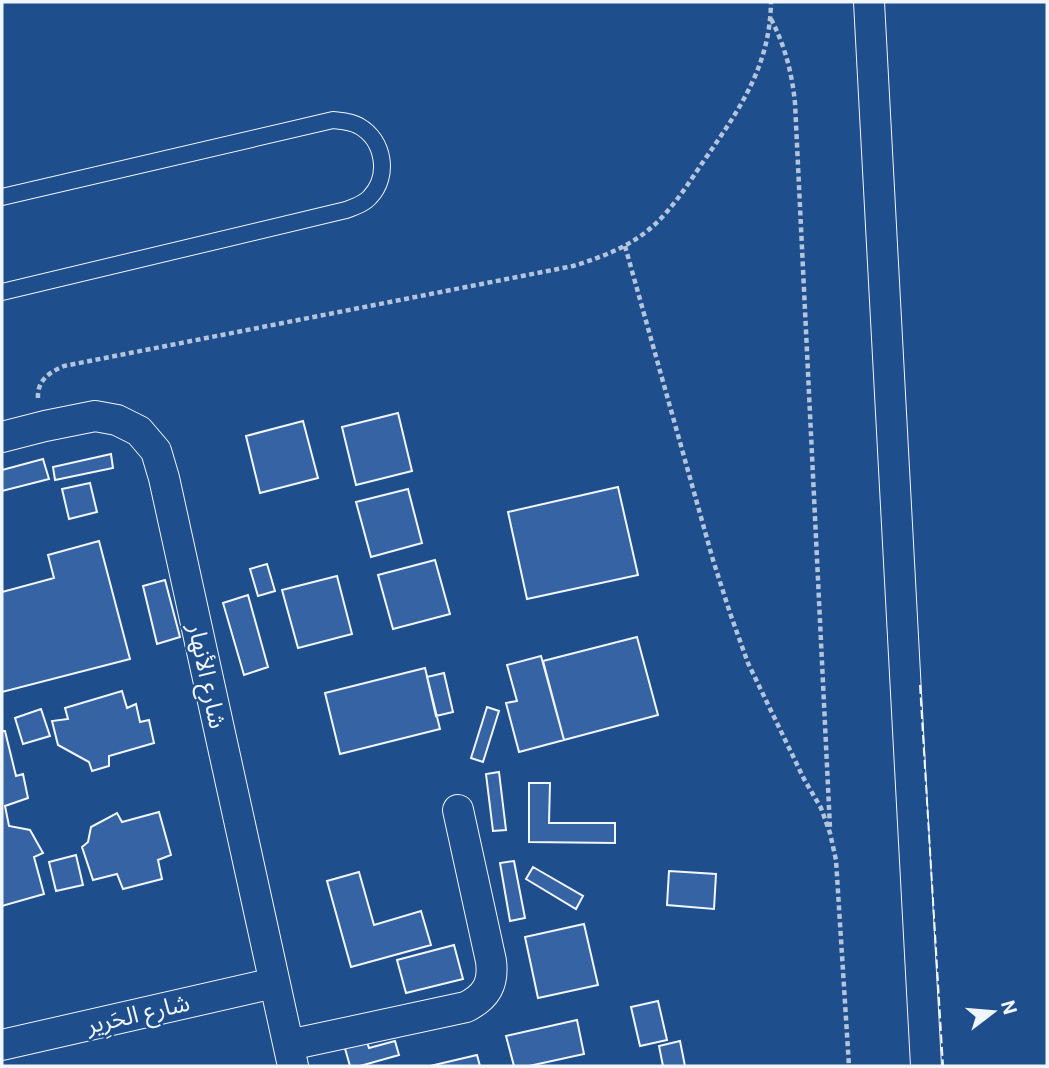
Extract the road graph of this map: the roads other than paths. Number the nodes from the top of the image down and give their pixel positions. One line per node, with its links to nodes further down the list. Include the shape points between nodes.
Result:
1 (869, 2): 9 (street)
2 (2, 197): 3 (lane, via 333,120 359,126 378,146 382,159 382,173 370,197 346,210)
3 (2, 292)
4 (2, 437): 6 (street, شارع الأنهار, via 95,416 139,431 156,451)
5 (457, 810): 8 (street, via 491,961 490,984 484,994 466,1007)
6 (274, 983): 7 (street, شارع الحَرِير); 8 (street, شارع الأنهار)
7 (2, 1045)
8 (291, 1056)
9 (926, 1066)

